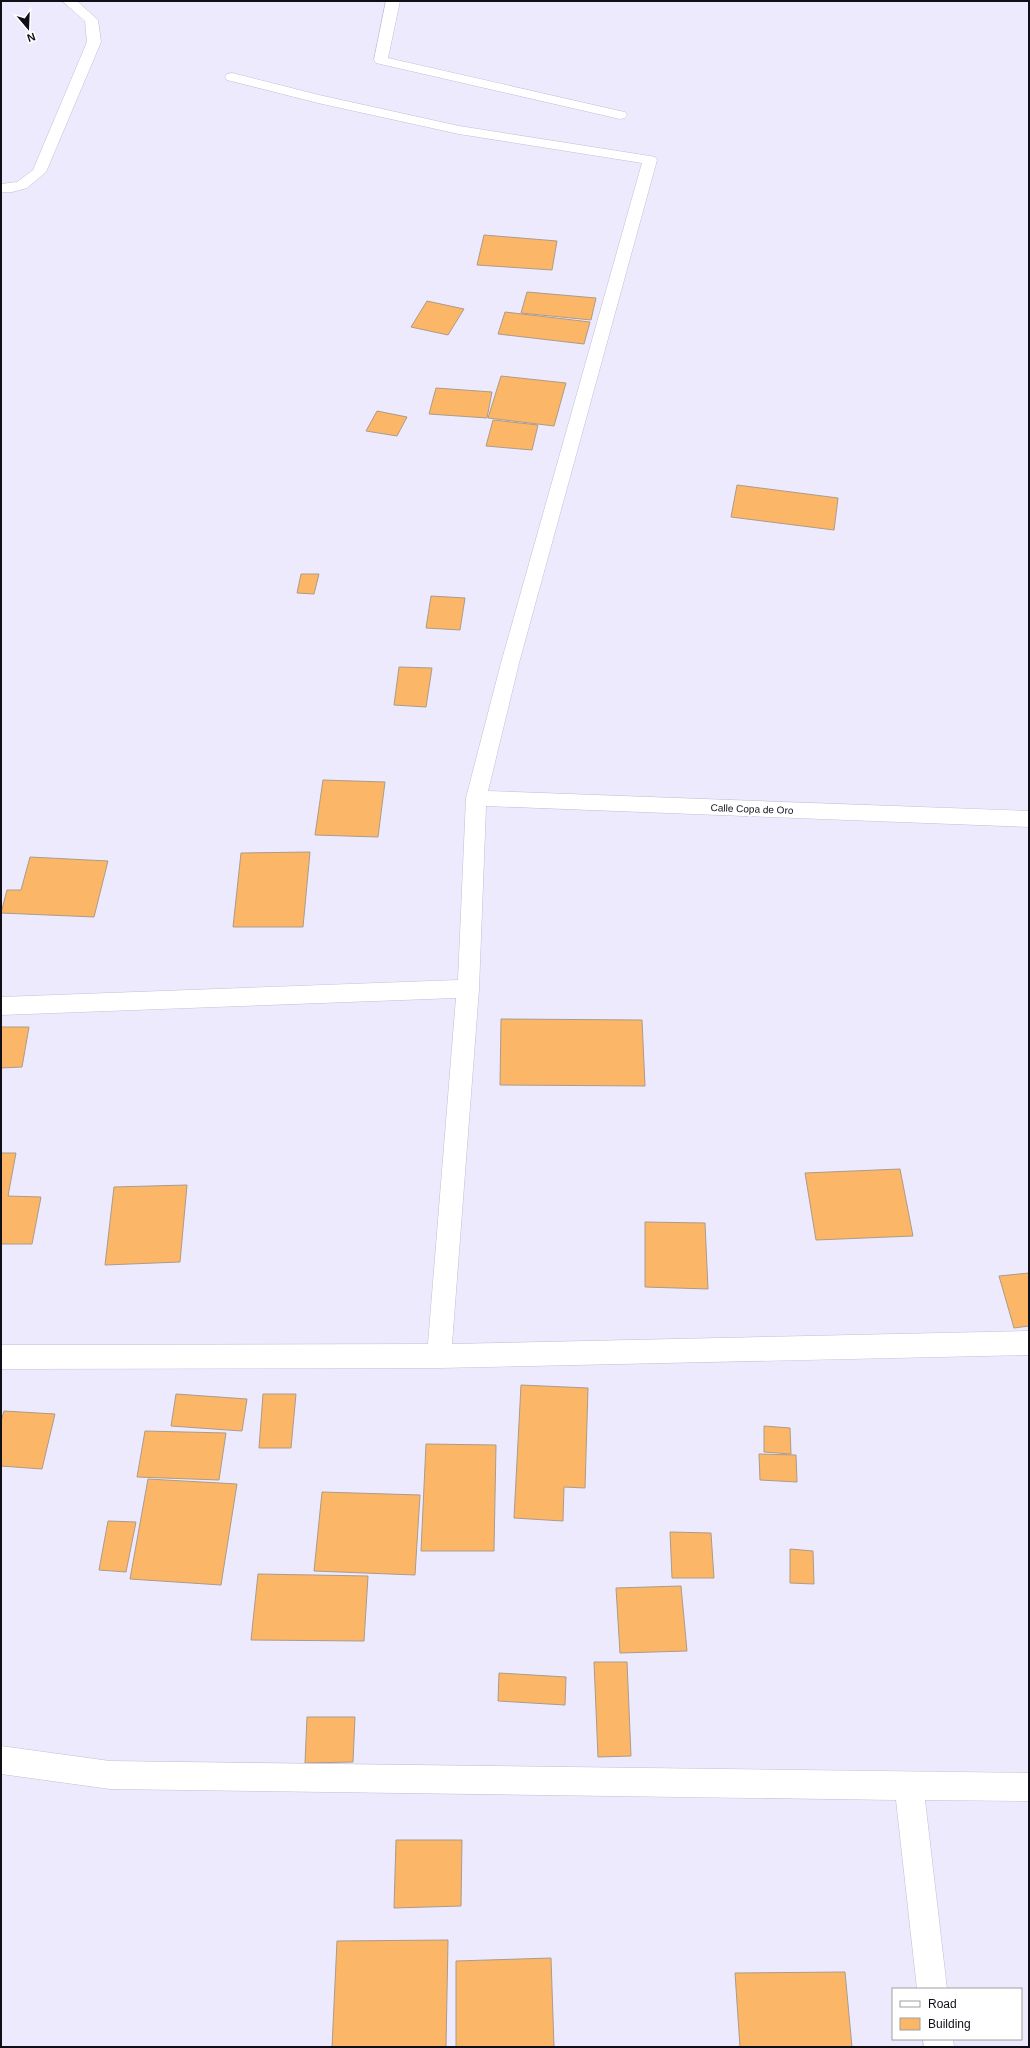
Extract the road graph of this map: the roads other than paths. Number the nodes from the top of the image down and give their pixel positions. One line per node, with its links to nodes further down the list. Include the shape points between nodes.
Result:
1 (69, 1): 5 (street, via 91,20 94,42 39,172 26,184 10,189)
2 (393, 1): 4 (street, via 381,60)
3 (232, 77): 6 (street, via 459,130 650,160 510,663)
4 (620, 115)
5 (1, 188)
6 (476, 798): 7 (street, Calle Copa de Oro); 8 (street)
7 (1029, 819)
8 (468, 989): 9 (street); 11 (street)
9 (1, 1006)
10 (1029, 1343): 11 (street)
11 (439, 1356): 12 (street)
12 (1, 1357)
13 (1, 1760): 14 (street, via 110,1775)
14 (909, 1786): 15 (street); 16 (street)
15 (1029, 1787)
16 (932, 1988)

